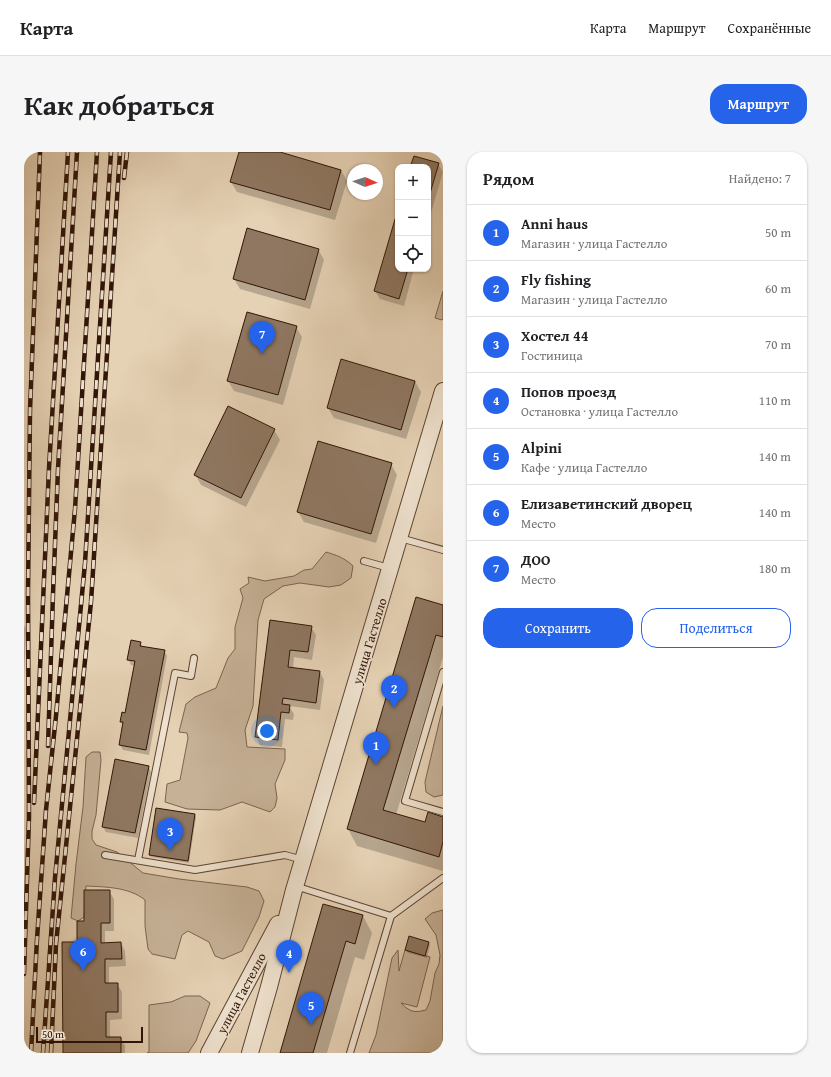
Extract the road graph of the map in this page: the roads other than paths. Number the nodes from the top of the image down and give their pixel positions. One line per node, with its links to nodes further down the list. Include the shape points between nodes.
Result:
1 (443, 391): 2 (street, улица Гастелло)
2 (400, 538): 3 (lane); 5 (street, улица Гастелло)
3 (443, 550)
4 (364, 561): 5 (lane)
5 (390, 569): 11 (street, улица Гастелло)
6 (194, 658): 10 (lane, via 191,676 174,673)
7 (443, 672): 8 (lane, via 405,801)
8 (443, 812)
9 (105, 855): 10 (lane)
10 (138, 860): 11 (lane, via 195,870 285,856)
11 (303, 860): 13 (street, улица Гастелло)
12 (443, 878): 14 (lane)
13 (294, 888): 14 (lane); 15 (street, улица Гастелло, via 275,930); 16 (street, улица Гастелло)
14 (391, 916): 17 (lane)
15 (209, 1053)
16 (250, 1053)
17 (350, 1053)

